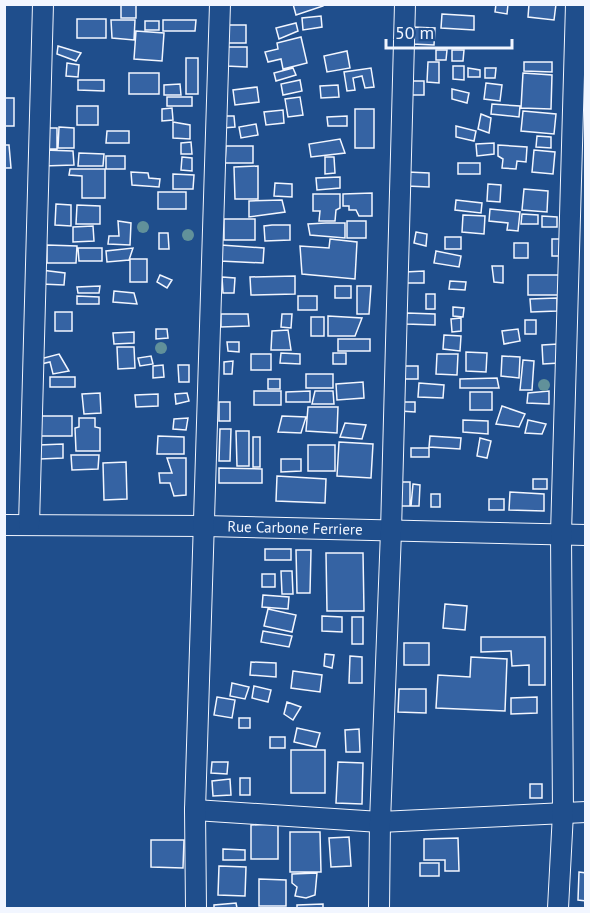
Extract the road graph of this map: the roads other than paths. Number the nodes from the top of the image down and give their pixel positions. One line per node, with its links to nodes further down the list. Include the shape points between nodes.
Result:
1 (43, 4): 7 (street)
2 (220, 4): 8 (street)
3 (405, 4): 9 (street)
4 (576, 4): 5 (street)
5 (577, 267): 10 (street)
6 (4, 525): 7 (street, Rue Carbone Ferriere)
7 (29, 525): 8 (street, Rue Carbone Ferriere)
8 (205, 525): 9 (street, Rue Carbone Ferriere); 12 (street)
9 (391, 531): 10 (street, Rue Carbone Ferriere); 15 (street)
10 (561, 534): 11 (street, Rue Carbone Ferriere); 14 (street)
11 (585, 535)
12 (195, 810): 15 (street); 16 (street)
13 (585, 812): 14 (street)
14 (563, 813): 15 (street); 18 (street)
15 (380, 822): 17 (street)
16 (196, 909)
17 (379, 909)
18 (558, 909)

